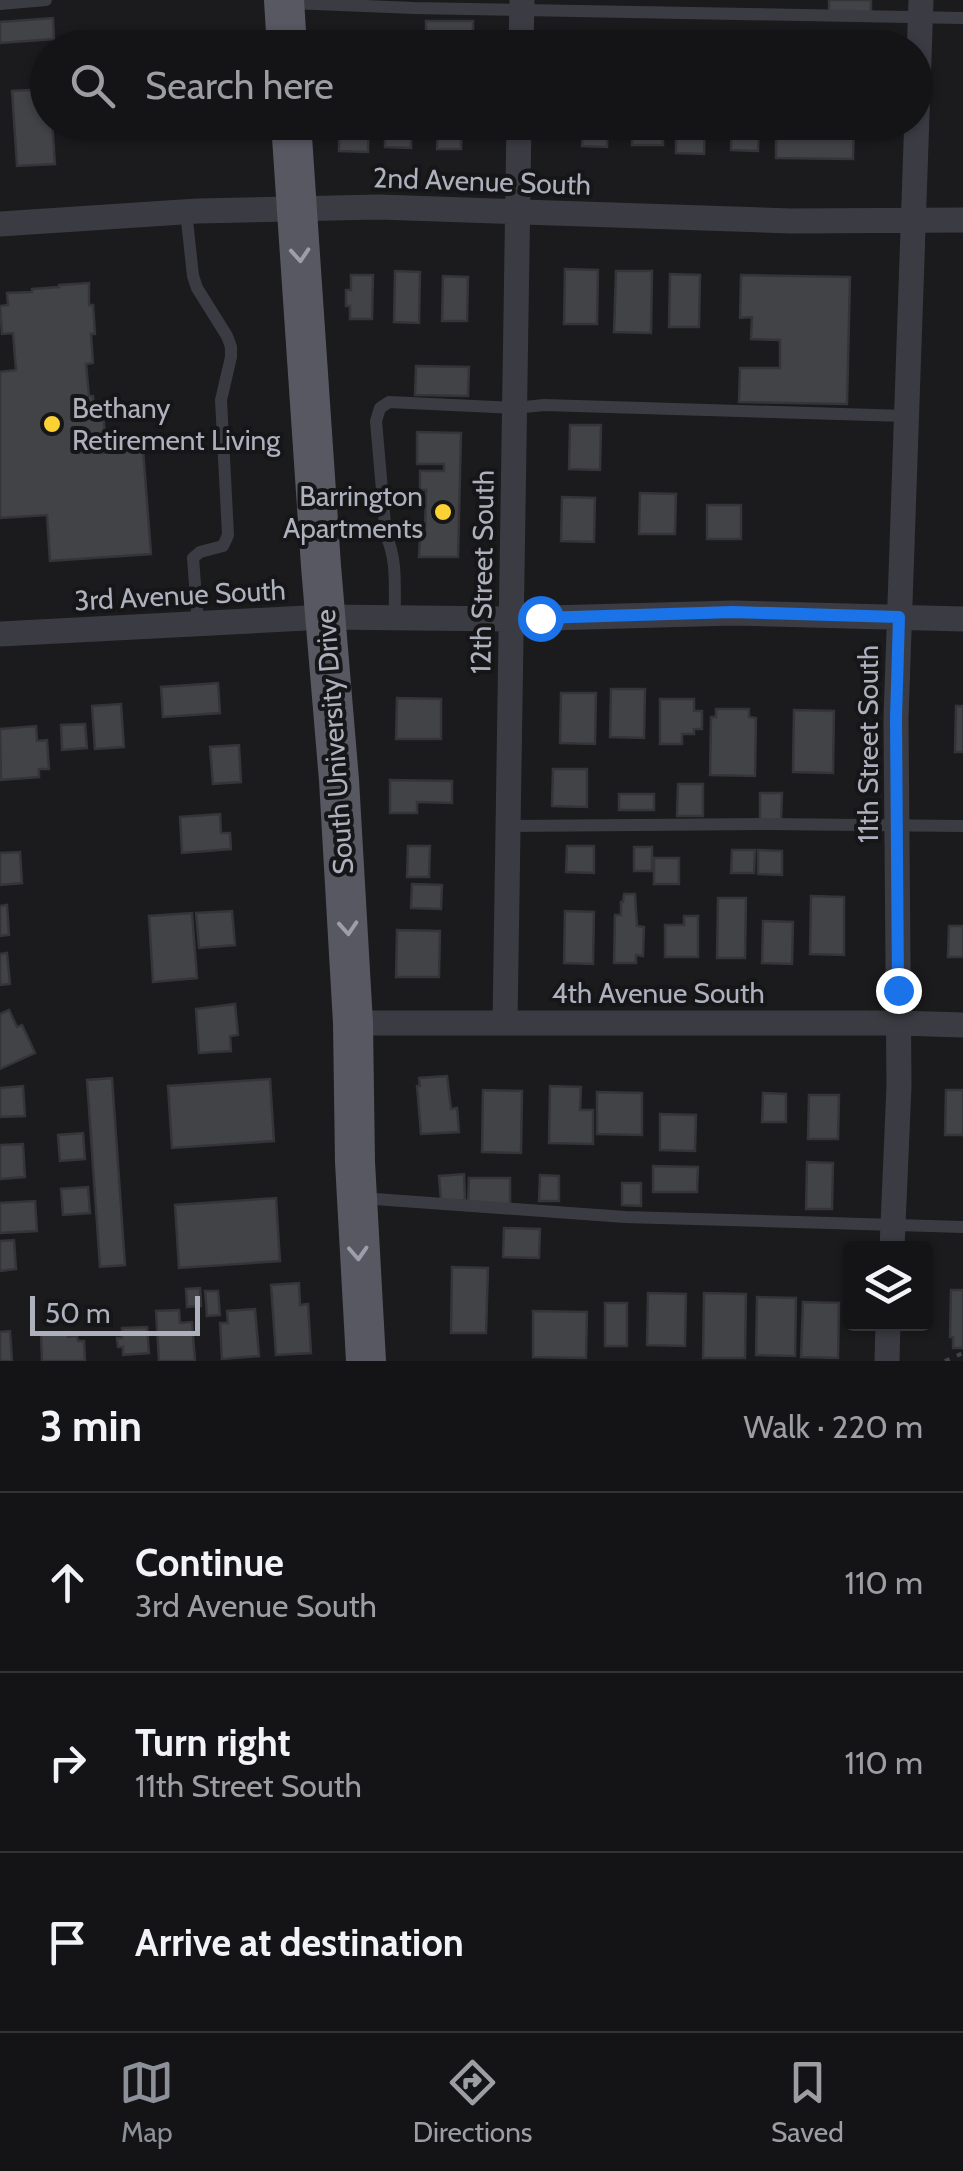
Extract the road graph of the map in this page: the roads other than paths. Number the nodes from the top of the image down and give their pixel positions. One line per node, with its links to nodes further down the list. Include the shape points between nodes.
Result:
1 (46, 0): 2 (lane)
2 (30, 1): 4 (lane)
3 (284, 1): 5 (lane); 8 (main road)
4 (0, 4)
5 (522, 5): 6 (lane); 9 (street)
6 (921, 9): 7 (lane)
7 (963, 18)
8 (285, 30)
9 (521, 30)
10 (292, 140): 13 (main road, South University Drive)
11 (518, 140): 15 (street, 12th Street South)
12 (916, 140): 16 (street, 11th Street South)
13 (297, 209): 14 (street, 2nd Avenue South); 15 (street, 2nd Avenue South); 21 (main road, South University Drive, one-way to 21)
14 (186, 212): 18 (street, 2nd Avenue South); 26 (lane, via 193,276 231,347 221,400 228,535 223,546 193,558)
15 (516, 212): 16 (street, 2nd Avenue South); 19 (street, 12th Street South)
16 (913, 220): 17 (street, 2nd Avenue South); 20 (street, 11th Street South)
17 (963, 220)
18 (0, 224)
19 (514, 408): 20 (lane); 22 (lane, via 389,402 380,408); 24 (street, 12th Street South)
20 (906, 416): 23 (street, 11th Street South)
21 (325, 616): 22 (street, 3rd Avenue South); 26 (street, 3rd Avenue South); 32 (main road, South University Drive, one-way to 32)
22 (395, 617): 24 (street, 3rd Avenue South)
23 (899, 617): 24 (street, 3rd Avenue South, via 733,612); 25 (street, 3rd Avenue South); 29 (street, 11th Street South)
24 (512, 619): 28 (street, 12th Street South)
25 (963, 619)
26 (198, 624): 27 (street, 3rd Avenue South)
27 (0, 634)
28 (508, 826): 29 (lane); 31 (street, 12th Street South)
29 (897, 826): 30 (lane); 33 (street, 11th Street South)
30 (963, 826)
31 (504, 1022): 32 (street, 4th Avenue South); 33 (street, 4th Avenue South)
32 (354, 1023): 35 (main road, South University Drive)
33 (898, 1023): 34 (street, 4th Avenue South); 37 (street, 11th Street South)
34 (963, 1025)
35 (356, 1197): 37 (lane); 39 (main road, South University Drive, one-way to 39)
36 (963, 1226): 37 (lane)
37 (892, 1236)
38 (888, 1331): 40 (street)
39 (366, 1361)
40 (887, 1361)

